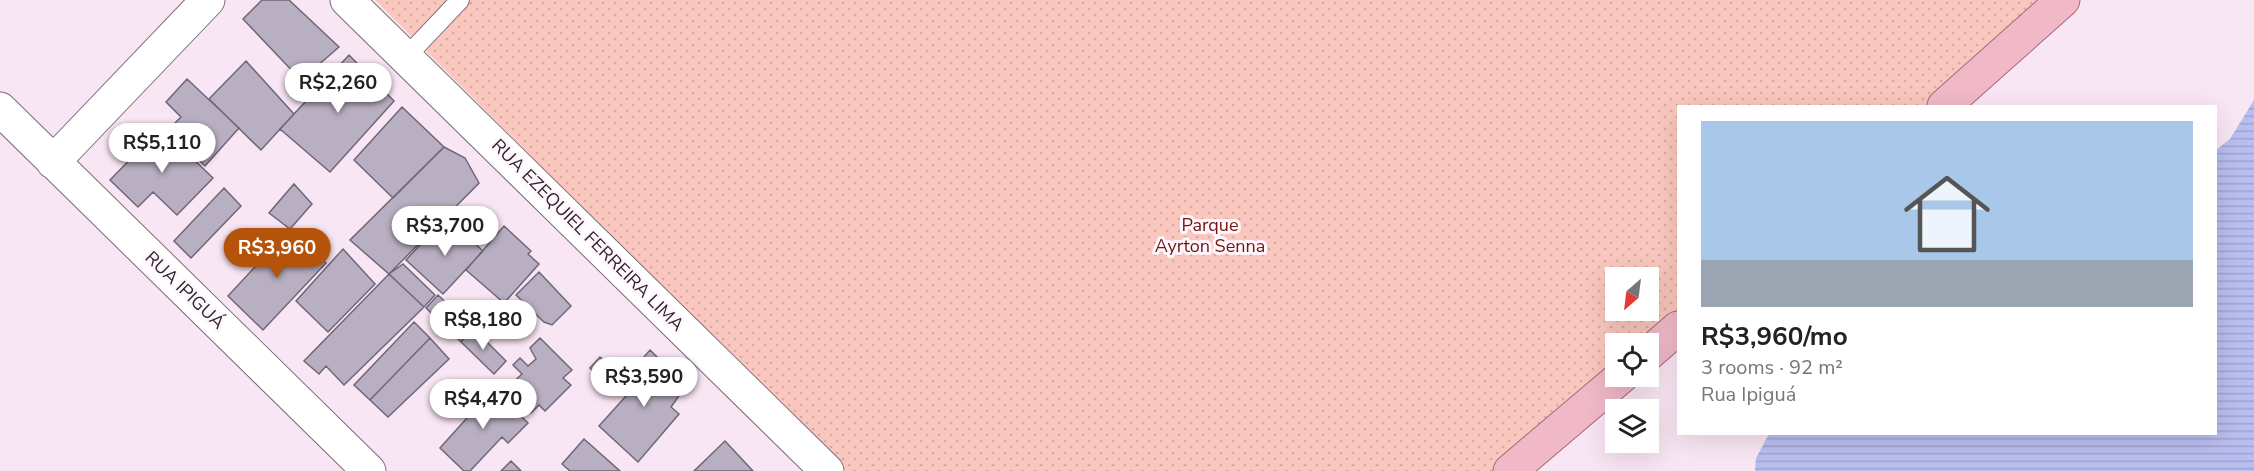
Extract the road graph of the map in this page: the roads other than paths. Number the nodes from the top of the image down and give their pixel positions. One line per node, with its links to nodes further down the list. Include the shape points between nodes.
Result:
1 (208, 0): 8 (street)
2 (347, 0): 5 (street, RUA EZEQUIEL FERREIRA LIMA)
3 (460, 0): 5 (lane)
4 (2063, 0): 6 (main road)
5 (407, 56): 13 (street, RUA EZEQUIEL FERREIRA LIMA)
6 (1945, 105)
7 (0, 109): 8 (street, RUA IPIGUÁ)
8 (53, 162): 12 (street, RUA IPIGUÁ)
9 (1677, 329): 10 (main road)
10 (1659, 344)
11 (1609, 387): 14 (main road)
12 (369, 471)
13 (827, 471)
14 (1510, 471)

